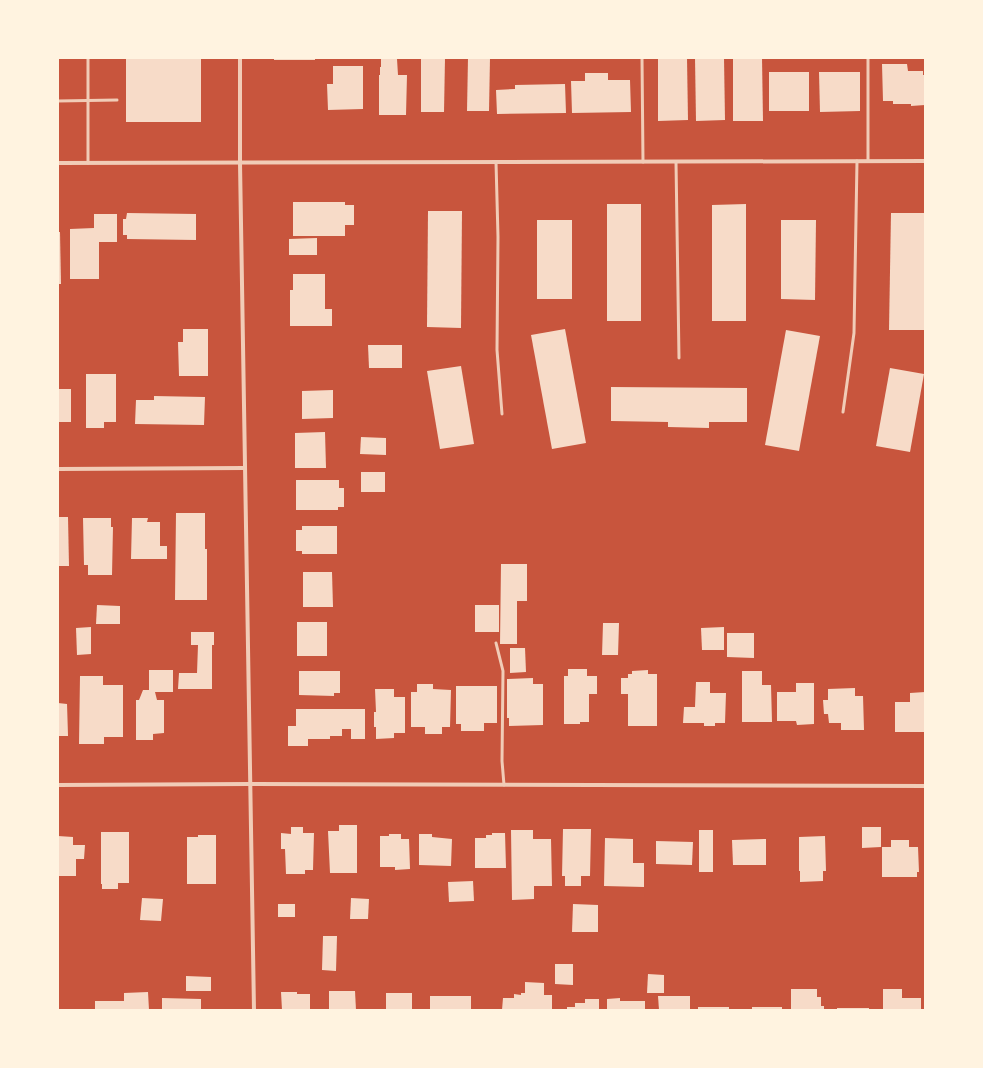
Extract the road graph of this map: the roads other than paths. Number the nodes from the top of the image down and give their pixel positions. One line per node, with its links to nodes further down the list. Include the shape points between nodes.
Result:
1 (88, 58): 5 (lane)
2 (240, 58): 14 (street)
3 (642, 58): 12 (lane)
4 (868, 58): 9 (lane)
5 (88, 100): 6 (lane); 7 (lane); 16 (lane)
6 (118, 100)
7 (58, 101)
8 (857, 161): 9 (street); 13 (street); 18 (lane, via 854,333)
9 (868, 161): 10 (street)
10 (925, 161)
11 (496, 162): 12 (street); 14 (street); 19 (lane, via 497,350)
12 (642, 162): 13 (street)
13 (676, 162): 17 (lane)
14 (240, 163): 16 (street); 20 (street)
15 (58, 164): 16 (street)
16 (88, 164)
17 (679, 358)
18 (844, 412)
19 (502, 414)
20 (245, 468): 21 (street); 23 (street)
21 (58, 469)
22 (496, 643): 25 (lane, via 503,671)
23 (249, 784): 24 (street); 25 (street); 27 (street)
24 (58, 785)
25 (504, 785): 26 (street)
26 (925, 786)
27 (254, 1010)

